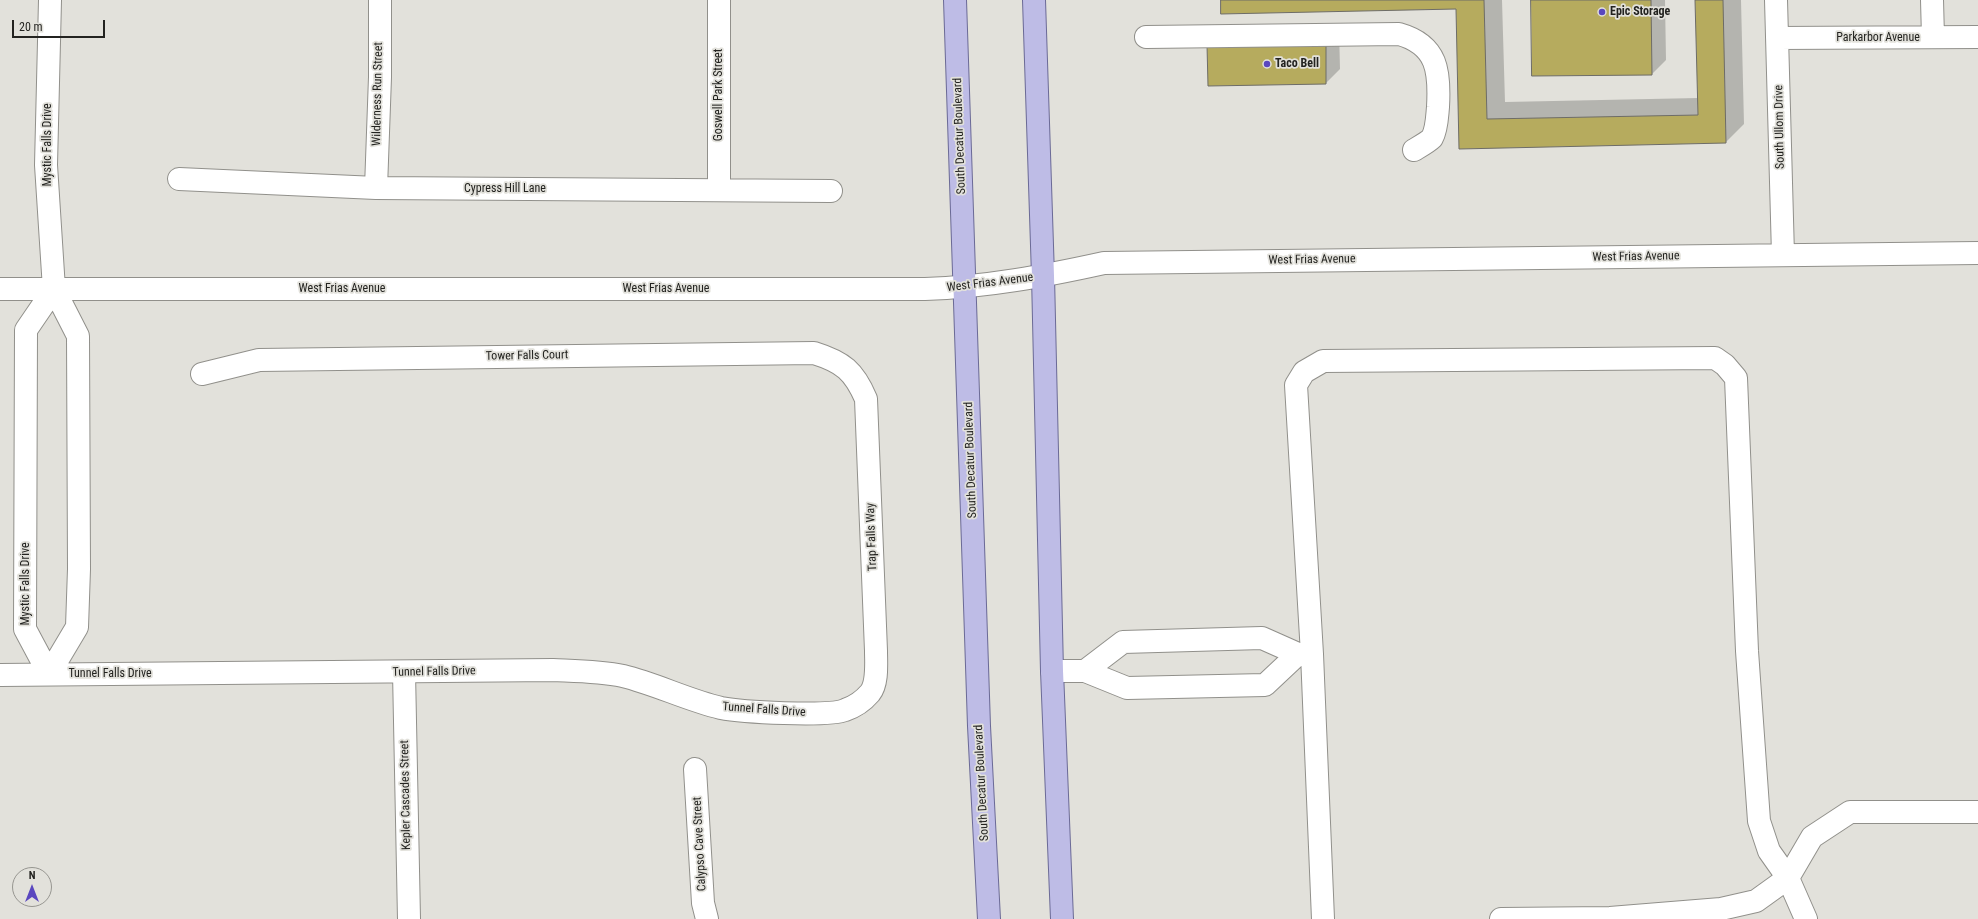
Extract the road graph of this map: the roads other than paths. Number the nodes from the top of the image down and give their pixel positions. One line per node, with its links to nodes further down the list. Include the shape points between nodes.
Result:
1 (50, 0): 22 (street, Mystic Falls Drive, via 46,165)
2 (380, 0): 14 (street, Wilderness Run Street)
3 (719, 0): 15 (street, Goswell Park Street)
4 (955, 0): 20 (main road, South Decatur Boulevard)
5 (1034, 0): 19 (main road)
6 (1776, 0): 11 (street, South Ullom Drive)
7 (1932, 0): 9 (street)
8 (1146, 37): 12 (street, via 1399,34 1410,37 1424,45 1434,59 1439,78 1437,122 1432,138)
9 (1933, 37): 10 (street, Parkarbor Avenue); 11 (street, Parkarbor Avenue)
10 (1978, 37)
11 (1777, 38): 18 (street, South Ullom Drive)
12 (1414, 150)
13 (179, 179): 14 (street, Cypress Hill Lane)
14 (376, 188): 15 (street, Cypress Hill Lane)
15 (718, 190): 16 (street, Cypress Hill Lane)
16 (831, 191)
17 (1978, 253): 18 (street, West Frias Avenue)
18 (1783, 255): 19 (street, West Frias Avenue, via 1104,263)
19 (1044, 276): 20 (street, West Frias Avenue); 26 (main road)
20 (966, 288): 22 (street, West Frias Avenue); 37 (main road, South Decatur Boulevard, via 979,718)
21 (0, 289): 22 (street, West Frias Avenue)
22 (54, 289): 29 (street, Mystic Falls Drive, via 78,336 79,570 78,627); 29 (street, Mystic Falls Drive, via 26,330 25,629)
23 (849, 371): 24 (street, Tower Falls Court, via 831,358 814,353 260,360); 31 (street, Trap Falls Way, via 858,381 866,399 876,651 871,692)
24 (202, 374)
25 (1305, 654): 27 (street, via 1262,638 1122,642); 27 (street, via 1265,685 1127,688); 34 (street, via 1296,385 1304,372 1323,361 1715,358 1736,378 1747,651 1759,821 1770,851); 39 (street)
26 (1052, 671): 27 (street); 38 (main road)
27 (1085, 671)
28 (404, 672): 29 (street, Tunnel Falls Drive); 31 (street, Tunnel Falls Drive, via 600,672 623,676 721,708 745,711 822,713 845,711); 35 (street, Kepler Cascades Street)
29 (49, 674): 30 (street, Tunnel Falls Drive)
30 (0, 675)
31 (859, 702)
32 (695, 769): 36 (street, Calypso Cave Street, via 703,903)
33 (1978, 812): 34 (street, via 1850,812 1812,838)
34 (1788, 878): 40 (street, via 1756,901 1721,909 1610,918); 41 (street)
35 (408, 919)
36 (707, 919)
37 (989, 919)
38 (1062, 919)
39 (1322, 919)
40 (1502, 919)
41 (1806, 919)

